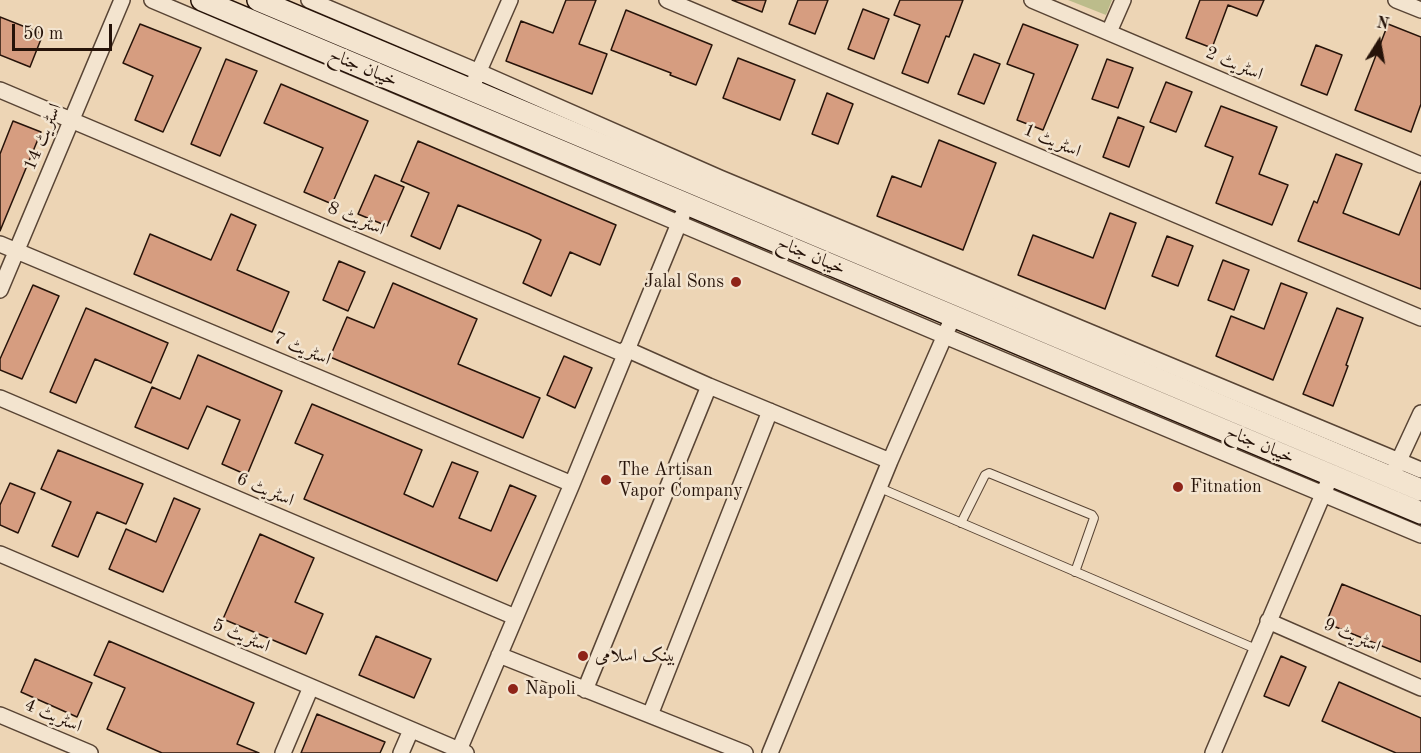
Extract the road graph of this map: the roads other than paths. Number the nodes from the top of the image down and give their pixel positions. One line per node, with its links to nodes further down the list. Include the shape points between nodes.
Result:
1 (122, 0): 15 (street, اسٹریٹ 14)
2 (152, 0): 17 (street)
3 (202, 0): 17 (main road, خیبان جناح)
4 (258, 0): 13 (main road, خیبان جناح)
5 (309, 0): 13 (street)
6 (510, 0): 13 (street)
7 (667, 0): 22 (street, اسٹریٹ 1)
8 (1032, 0): 12 (street, اسٹریٹ 2)
9 (1123, 0): 12 (street)
10 (1396, 0): 11 (street)
11 (1421, 10)
12 (1109, 32): 16 (street, اسٹریٹ 2)
13 (475, 81): 30 (main road, خیبان جناح)
14 (0, 90): 15 (street)
15 (72, 120): 19 (street, اسٹریٹ 14); 24 (street, اسٹریٹ 8)
16 (1421, 165)
17 (683, 214): 21 (main road, خیبان جناح); 23 (street); 24 (street)
18 (0, 244): 19 (street)
19 (16, 251): 20 (street, اسٹریٹ 14); 32 (street, اسٹریٹ 7)
20 (0, 290)
21 (953, 315): 23 (street); 33 (main road, خیبان جناح)
22 (1421, 318)
23 (945, 336): 29 (street); 33 (street)
24 (625, 351): 25 (street, اسٹریٹ 8); 32 (street)
25 (709, 386): 27 (street, اسٹریٹ 8); 47 (street)
26 (0, 398): 41 (street, اسٹریٹ 6)
27 (770, 411): 29 (street, اسٹریٹ 8); 49 (street)
28 (1421, 413): 30 (street)
29 (890, 461): 34 (street)
30 (1396, 469): 31 (street); 35 (main road, خیبان جناح)
31 (1421, 470)
32 (572, 484): 41 (street)
33 (1327, 485): 36 (main road, خیبان جناح); 38 (street); 42 (street)
34 (880, 488): 37 (lane); 56 (street)
35 (1421, 490)
36 (1421, 513)
37 (961, 523): 40 (lane); 40 (lane, via 989,473 1092,514 1094,518)
38 (1421, 535)
39 (0, 554): 45 (street, اسٹریٹ 5)
40 (1075, 572): 43 (lane)
41 (515, 617): 44 (street)
42 (1268, 621): 43 (street); 46 (street, اسٹریٹ 9)
43 (1256, 649): 57 (street)
44 (499, 655): 47 (street); 51 (street)
45 (311, 687): 50 (street, اسٹریٹ 5); 53 (street)
46 (1421, 688)
47 (585, 690): 49 (street)
48 (0, 715): 52 (street, اسٹریٹ 4)
49 (650, 715): 55 (street)
50 (411, 730): 51 (street, اسٹریٹ 5); 54 (street)
51 (462, 752)
52 (90, 753)
53 (283, 753)
54 (401, 753)
55 (745, 753)
56 (770, 753)
57 (1214, 753)

